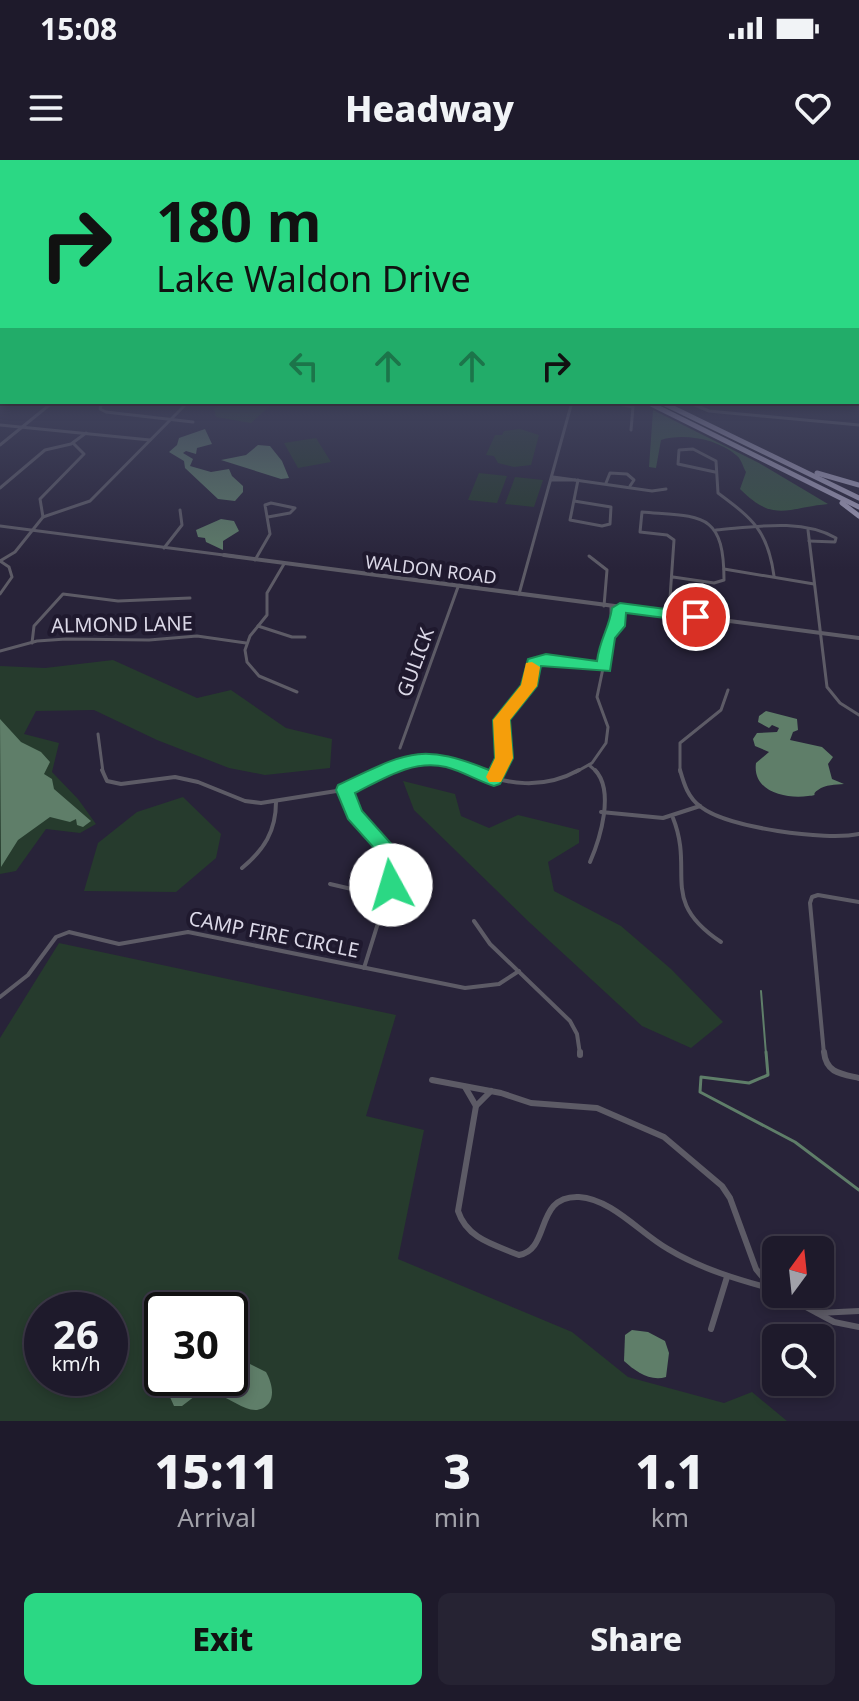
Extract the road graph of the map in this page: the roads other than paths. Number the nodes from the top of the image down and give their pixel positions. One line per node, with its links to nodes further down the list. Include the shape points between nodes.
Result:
1 (44, 451): 17 (street)
2 (81, 451): 24 (street, via 84,454 40,499)
3 (139, 451): 24 (street, via 90,501)
4 (559, 451): 12 (street)
5 (679, 451): 11 (street, via 678,464)
6 (697, 451): 11 (street, via 716,461)
7 (745, 451): 10 (highway)
8 (763, 451): 19 (highway)
9 (764, 451): 15 (highway)
10 (785, 471): 21 (highway); 23 (highway)
11 (715, 472): 27 (street, via 718,493)
12 (552, 478): 13 (street); 43 (street)
13 (576, 480): 14 (street); 20 (street)
14 (606, 483): 16 (street); 16 (street, via 610,473 627,474 634,480)
15 (859, 485)
16 (630, 487): 18 (street)
17 (0, 488)
18 (666, 489)
19 (859, 498)
20 (574, 501): 20 (street, via 572,522 610,524 611,507)
21 (859, 507)
22 (180, 510): 32 (street, via 182,525)
23 (859, 516)
24 (43, 517): 28 (street)
25 (268, 517): 25 (street, via 263,509 268,503 295,508); 34 (street, via 270,534)
26 (0, 526): 28 (street, WALDON ROAD)
27 (760, 526): 29 (street); 30 (street); 38 (street, via 769,543)
28 (31, 530): 32 (street, WALDON ROAD); 35 (street, via 15,552)
29 (716, 530): 37 (street, via 724,546); 39 (street, via 703,519 642,512 640,532 674,540)
30 (808, 530): 31 (street); 31 (street, via 836,538 828,543)
31 (809, 541): 40 (street)
32 (164, 548): 34 (street, WALDON ROAD)
33 (589, 556): 46 (street, via 607,570)
34 (255, 560): 36 (street, WALDON ROAD)
35 (0, 561): 42 (street, via 12,577)
36 (284, 564): 41 (street, WALDON ROAD); 51 (street, via 267,593 269,610)
37 (724, 569): 38 (street); 39 (street, via 724,580 714,583)
38 (774, 576): 40 (street)
39 (673, 577): 45 (street)
40 (814, 584): 53 (street)
41 (458, 587): 43 (street, WALDON ROAD); 64 (street, GULICK)
42 (0, 594)
43 (519, 594): 46 (street, WALDON ROAD)
44 (190, 598): 56 (street, via 118,601 63,594 34,626)
45 (670, 598): 49 (street); 50 (street)
46 (604, 606): 47 (street, WALDON ROAD)
47 (611, 606): 48 (street, WALDON ROAD); 52 (street)
48 (620, 608): 49 (street, WALDON ROAD); 52 (street, via 617,626)
49 (665, 613): 50 (street, WALDON ROAD)
50 (673, 614): 53 (street, WALDON ROAD)
51 (258, 626): 54 (street); 57 (street)
52 (611, 630): 59 (street)
53 (821, 634): 55 (street, WALDON ROAD); 62 (street, via 827,687)
54 (305, 637)
55 (859, 638)
56 (32, 643): 57 (street, ALMOND LANE, via 187,636); 58 (street, ALMOND LANE)
57 (246, 643): 61 (street, via 253,670)
58 (0, 651)
59 (604, 667): 65 (street, via 597,697 608,735); 66 (street, via 546,659 534,663 529,686 502,720 504,758)
60 (728, 690): 69 (street, via 717,718 680,743 682,784)
61 (297, 692)
62 (859, 715)
63 (98, 734): 68 (street, via 107,781 175,777 245,801)
64 (400, 748)
65 (589, 765): 66 (street, via 565,778 536,784); 70 (street, via 602,779)
66 (494, 779): 67 (street, via 426,758 401,763)
67 (345, 790): 68 (street); 76 (street, via 358,819 394,857)
68 (276, 802): 74 (street, via 271,836)
69 (700, 806): 71 (street); 72 (street, via 723,820 753,828)
70 (601, 812): 71 (street); 73 (street)
71 (673, 818): 79 (street, via 682,906 692,921)
72 (859, 834)
73 (590, 862)
74 (242, 868)
75 (330, 884): 76 (street)
76 (386, 897): 80 (street)
77 (859, 902): 84 (street, via 818,895 810,903 825,1063 835,1073)
78 (474, 921): 81 (street)
79 (721, 942)
80 (364, 968): 81 (street, CAMP FIRE CIRCLE, via 465,988 499,984); 82 (street, CAMP FIRE CIRCLE, via 188,932 119,944 69,932 56,937 28,975)
81 (519, 971): 83 (street, via 570,1021)
82 (0, 997)
83 (580, 1055)
84 (859, 1078)
85 (432, 1080): 86 (street)
86 (465, 1087): 87 (street); 88 (street)
87 (491, 1091): 88 (street); 89 (street, via 531,1103 597,1108 664,1137 722,1186)
88 (476, 1106): 90 (street, via 458,1211 469,1233 526,1254 536,1246 547,1212 563,1200 580,1197 604,1204 658,1244)
89 (762, 1276)
90 (727, 1277): 91 (street); 96 (street)
91 (762, 1286)
92 (808, 1308): 94 (street)
93 (859, 1311): 94 (street)
94 (817, 1313): 95 (street)
95 (859, 1327)
96 (711, 1329)

